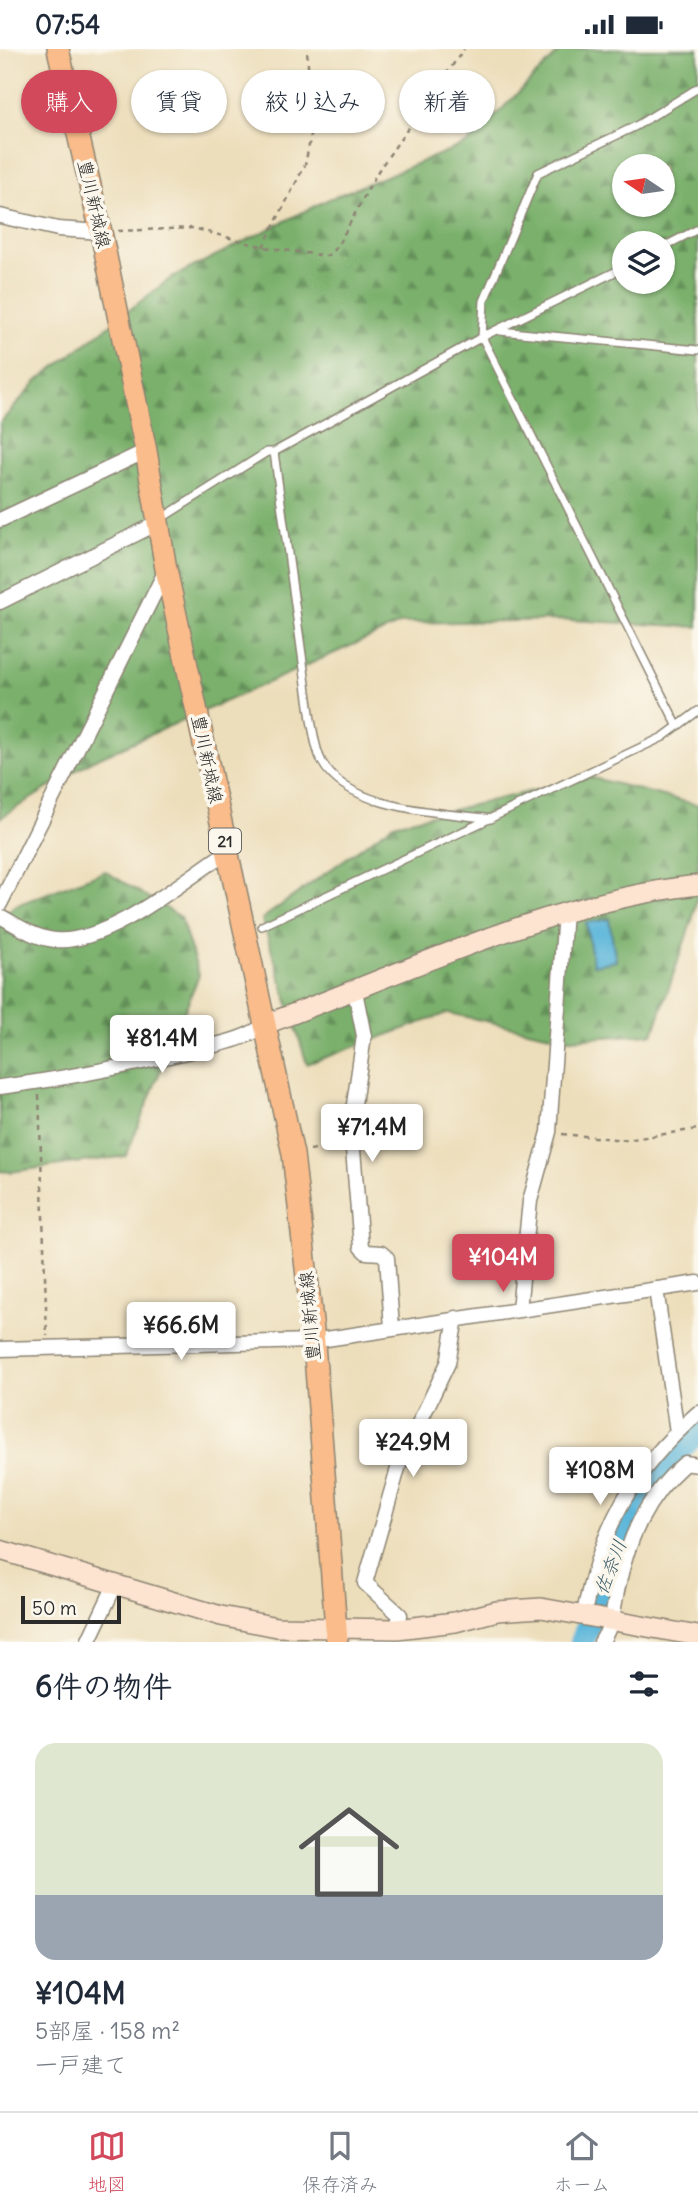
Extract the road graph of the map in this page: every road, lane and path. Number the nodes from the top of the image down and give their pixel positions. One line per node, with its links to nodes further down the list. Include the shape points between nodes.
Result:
1 (58, 49): 7 (main road, 豊川新城線 / 21)
2 (307, 49): 9 (path, via 312,130 305,165)
3 (464, 49): 9 (path, via 378,171 337,247 327,256)
4 (698, 88): 12 (lane, via 636,126 538,173 484,301)
5 (0, 216): 7 (street, via 58,229)
6 (698, 229): 8 (lane)
7 (102, 232): 9 (path, via 193,228); 14 (main road, 豊川新城線 / 21)
8 (675, 241)
9 (263, 247)
10 (612, 274): 11 (lane)
11 (499, 331): 12 (lane); 13 (lane)
12 (482, 337): 15 (lane); 21 (lane)
13 (698, 350)
14 (146, 451): 16 (street); 17 (main road, 豊川新城線 / 21)
15 (274, 452): 17 (lane, via 267,452); 22 (lane, via 311,720 323,762 349,788 386,804)
16 (0, 520)
17 (157, 521): 18 (main road, 豊川新城線 / 21); 19 (street)
18 (166, 569): 23 (main road, 豊川新城線 / 21); 25 (street)
19 (0, 602)
20 (698, 711): 21 (lane)
21 (677, 725): 22 (lane, via 663,737)
22 (491, 819): 28 (lane)
23 (227, 852): 27 (street, via 112,928 59,940 40,937); 30 (main road, 豊川新城線 / 21)
24 (698, 885): 26 (main road, via 655,890)
25 (0, 904)
26 (565, 912): 29 (main road); 34 (street)
27 (0, 916)
28 (262, 926)
29 (355, 991): 30 (main road); 39 (street, via 364,1036 351,1125 361,1247 387,1258)
30 (266, 1024): 31 (street, via 251,1036); 40 (main road, 豊川新城線 / 21, via 293,1154)
31 (39, 1084): 32 (street); 41 (path)
32 (0, 1087)
33 (698, 1129): 34 (path, via 626,1140)
34 (549, 1132): 37 (street, via 530,1201)
35 (698, 1283): 36 (street)
36 (656, 1289): 37 (street); 44 (street)
37 (519, 1309): 38 (street)
38 (456, 1318): 39 (street); 50 (street, via 448,1363 399,1465 365,1583 400,1615)
39 (393, 1328): 40 (street)
40 (313, 1341): 41 (street); 51 (main road, 豊川新城線 / 21)
41 (48, 1347): 42 (street)
42 (0, 1349)
43 (698, 1413): 44 (street)
44 (677, 1431): 48 (street, via 638,1474 621,1504 606,1537)
45 (698, 1465): 49 (street, via 685,1463 666,1479 638,1521)
46 (0, 1550): 47 (main road)
47 (115, 1584): 51 (main road, via 232,1619); 53 (street)
48 (584, 1613): 49 (main road); 50 (main road, via 519,1609)
49 (613, 1619): 52 (main road); 54 (street)
50 (397, 1629): 51 (main road)
51 (336, 1636)
52 (698, 1636)
53 (88, 1642)
54 (601, 1642)

